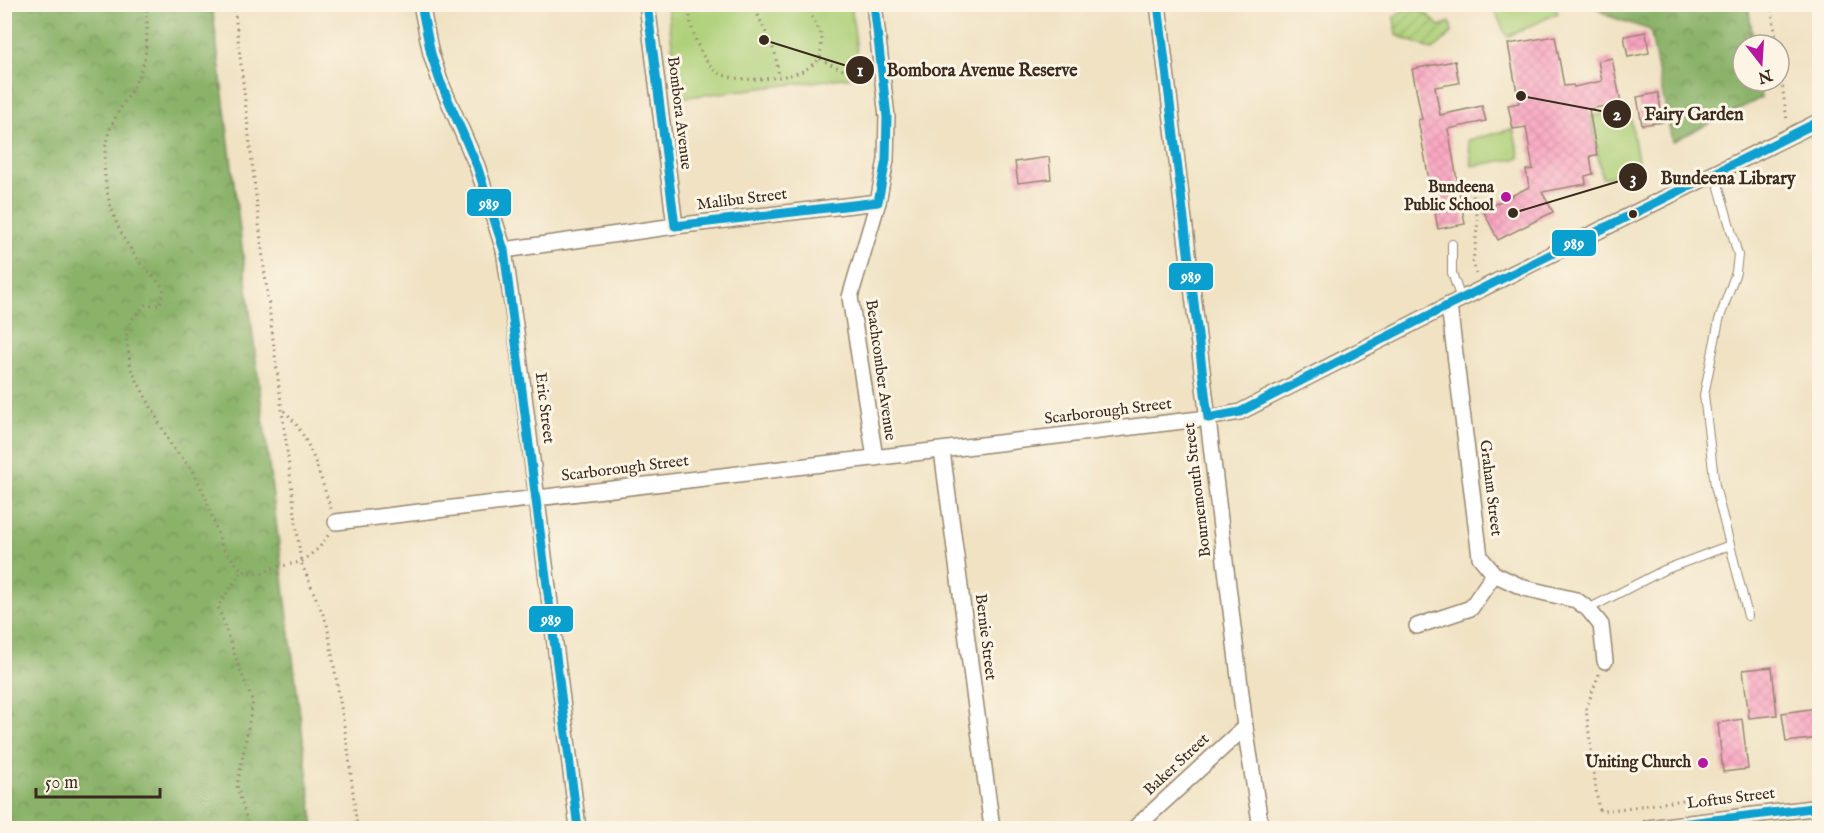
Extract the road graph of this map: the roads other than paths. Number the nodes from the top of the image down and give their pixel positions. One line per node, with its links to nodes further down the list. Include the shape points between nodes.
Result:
1 (421, 4): 10 (street, Eric Street, via 440,81 477,166)
2 (647, 4): 8 (street, Bombora Avenue)
3 (873, 4): 7 (street, Beachcomber Avenue, via 887,117 886,160)
4 (1158, 4): 12 (street, Bournemouth Street)
5 (1820, 121): 6 (street, Scarborough Street)
6 (1714, 173): 11 (street, Scarborough Street); 17 (lane, via 1738,255 1719,320 1704,395 1715,486)
7 (878, 202): 8 (street, Malibu Street); 14 (street, Beachcomber Avenue, via 850,297)
8 (675, 226): 10 (street, Malibu Street)
9 (1452, 244): 11 (lane)
10 (504, 250): 15 (street, Eric Street)
11 (1455, 302): 12 (street, Scarborough Street, via 1240,412); 18 (street, Graham Street, via 1480,557)
12 (1208, 418): 13 (street, Scarborough Street); 23 (street, Bournemouth Street)
13 (942, 450): 14 (street, Scarborough Street); 26 (street, Bernie Street)
14 (874, 458): 15 (street, Scarborough Street)
15 (537, 497): 16 (street, Scarborough Street); 25 (street, Eric Street)
16 (336, 522)
17 (1730, 545): 19 (lane, via 1664,570); 20 (lane)
18 (1494, 574): 19 (street, via 1524,588 1576,600); 21 (street, via 1472,608)
19 (1588, 609): 22 (street, via 1601,625)
20 (1748, 616)
21 (1418, 626)
22 (1605, 661)
23 (1245, 728): 27 (street, Baker Street); 28 (street, Bournemouth Street)
24 (1820, 807): 29 (street, Loftus Street)
25 (579, 828)
26 (992, 828)
27 (1135, 828)
28 (1261, 828)
29 (1648, 828)

